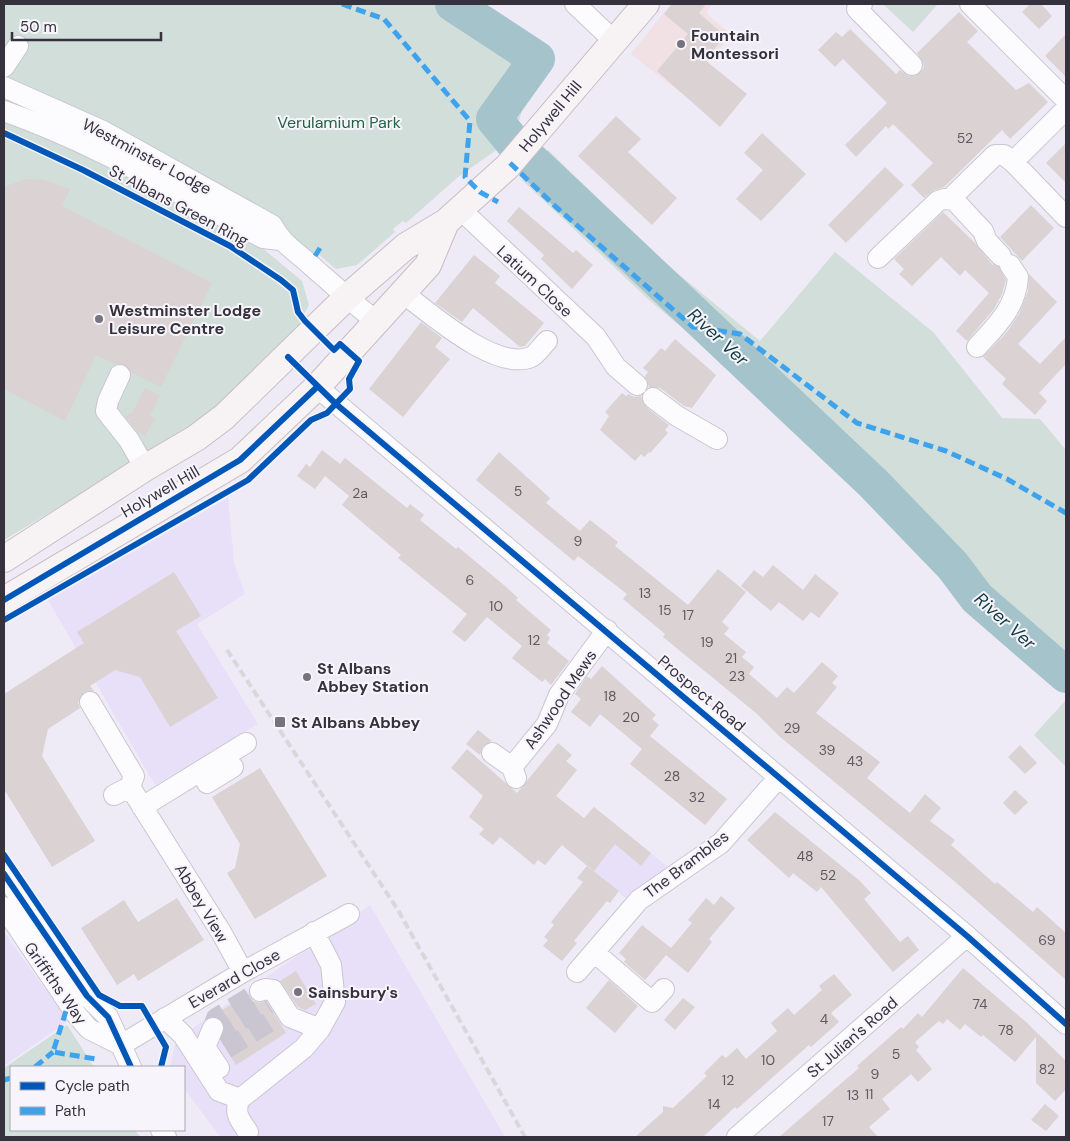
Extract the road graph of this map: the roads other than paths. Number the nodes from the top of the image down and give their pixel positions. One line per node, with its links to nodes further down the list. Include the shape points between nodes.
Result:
1 (575, 4): 5 (street)
2 (646, 4): 5 (main road, Holywell Hill)
3 (862, 4): 7 (street, via 857,9)
4 (970, 4): 10 (street)
5 (614, 41): 15 (main road, Holywell Hill, via 521,151)
6 (18, 46): 8 (street)
7 (912, 65)
8 (4, 67)
9 (4, 87): 17 (street, Westminster Lodge, via 103,131 178,172 272,226)
10 (1066, 100)
11 (1066, 109): 13 (street)
12 (4, 111): 17 (street, Westminster Lodge, via 109,156 263,238)
13 (1013, 162): 14 (street, via 995,155 955,194); 16 (street)
14 (954, 200): 18 (street, via 938,201); 23 (street, via 1018,277 1008,313)
15 (453, 216): 19 (main road, Holywell Hill, via 428,265); 20 (main road, Holywell Hill, via 406,246); 26 (street, Latium Close, via 596,337 616,367)
16 (1066, 217)
17 (280, 240): 20 (street, Westminster Lodge)
18 (878, 258)
19 (403, 293): 21 (main road, Holywell Hill); 22 (street, via 467,339 502,357 532,357)
20 (346, 298): 21 (street, Westminster Lodge); 24 (main road, Holywell Hill)
21 (377, 322): 27 (main road, Holywell Hill)
22 (547, 341)
23 (977, 347)
24 (288, 357): 27 (main road); 30 (main road, Holywell Hill, via 224,417)
25 (120, 375): 30 (street, via 106,411 129,440)
26 (637, 385)
27 (317, 387): 32 (main road, Holywell Hill, via 240,460); 33 (street, Prospect Road)
28 (653, 398): 29 (street)
29 (717, 439)
30 (145, 468): 31 (main road, Holywell Hill)
31 (4, 559)
32 (4, 600)
33 (607, 630): 36 (street, Ashwood Mews, via 559,695 547,724 514,772); 38 (street, Prospect Road)
34 (90, 702): 39 (street, Abbey View, via 126,786)
35 (246, 742): 39 (street)
36 (492, 753)
37 (234, 767): 39 (street)
38 (779, 777): 44 (street, Prospect Road); 45 (street, The Brambles, via 721,842 639,900)
39 (149, 825): 46 (street, Abbey View, via 221,932)
40 (4, 874): 53 (street, Griffiths Way, via 87,996 108,1017)
41 (4, 907): 53 (street, Griffiths Way, via 76,1014 90,1029)
42 (349, 914): 43 (street, Everard Close)
43 (314, 932): 46 (street, Everard Close); 52 (street, via 331,966 335,1002)
44 (968, 936): 51 (street, Prospect Road); 58 (street, St Julian's Road)
45 (594, 952): 47 (street, The Brambles); 48 (street, via 652,1002)
46 (243, 972): 50 (street, Everard Close)
47 (576, 972)
48 (664, 989)
49 (278, 1010): 52 (street)
50 (166, 1018): 53 (street, Everard Close); 56 (street, via 183,1036 219,1091)
51 (1066, 1024)
52 (320, 1029): 56 (street, via 290,1061)
53 (121, 1045): 55 (street, Griffiths Way)
54 (221, 1054): 56 (street)
55 (131, 1066)
56 (240, 1099): 57 (street, via 237,1114)
57 (248, 1132)
58 (737, 1137)

